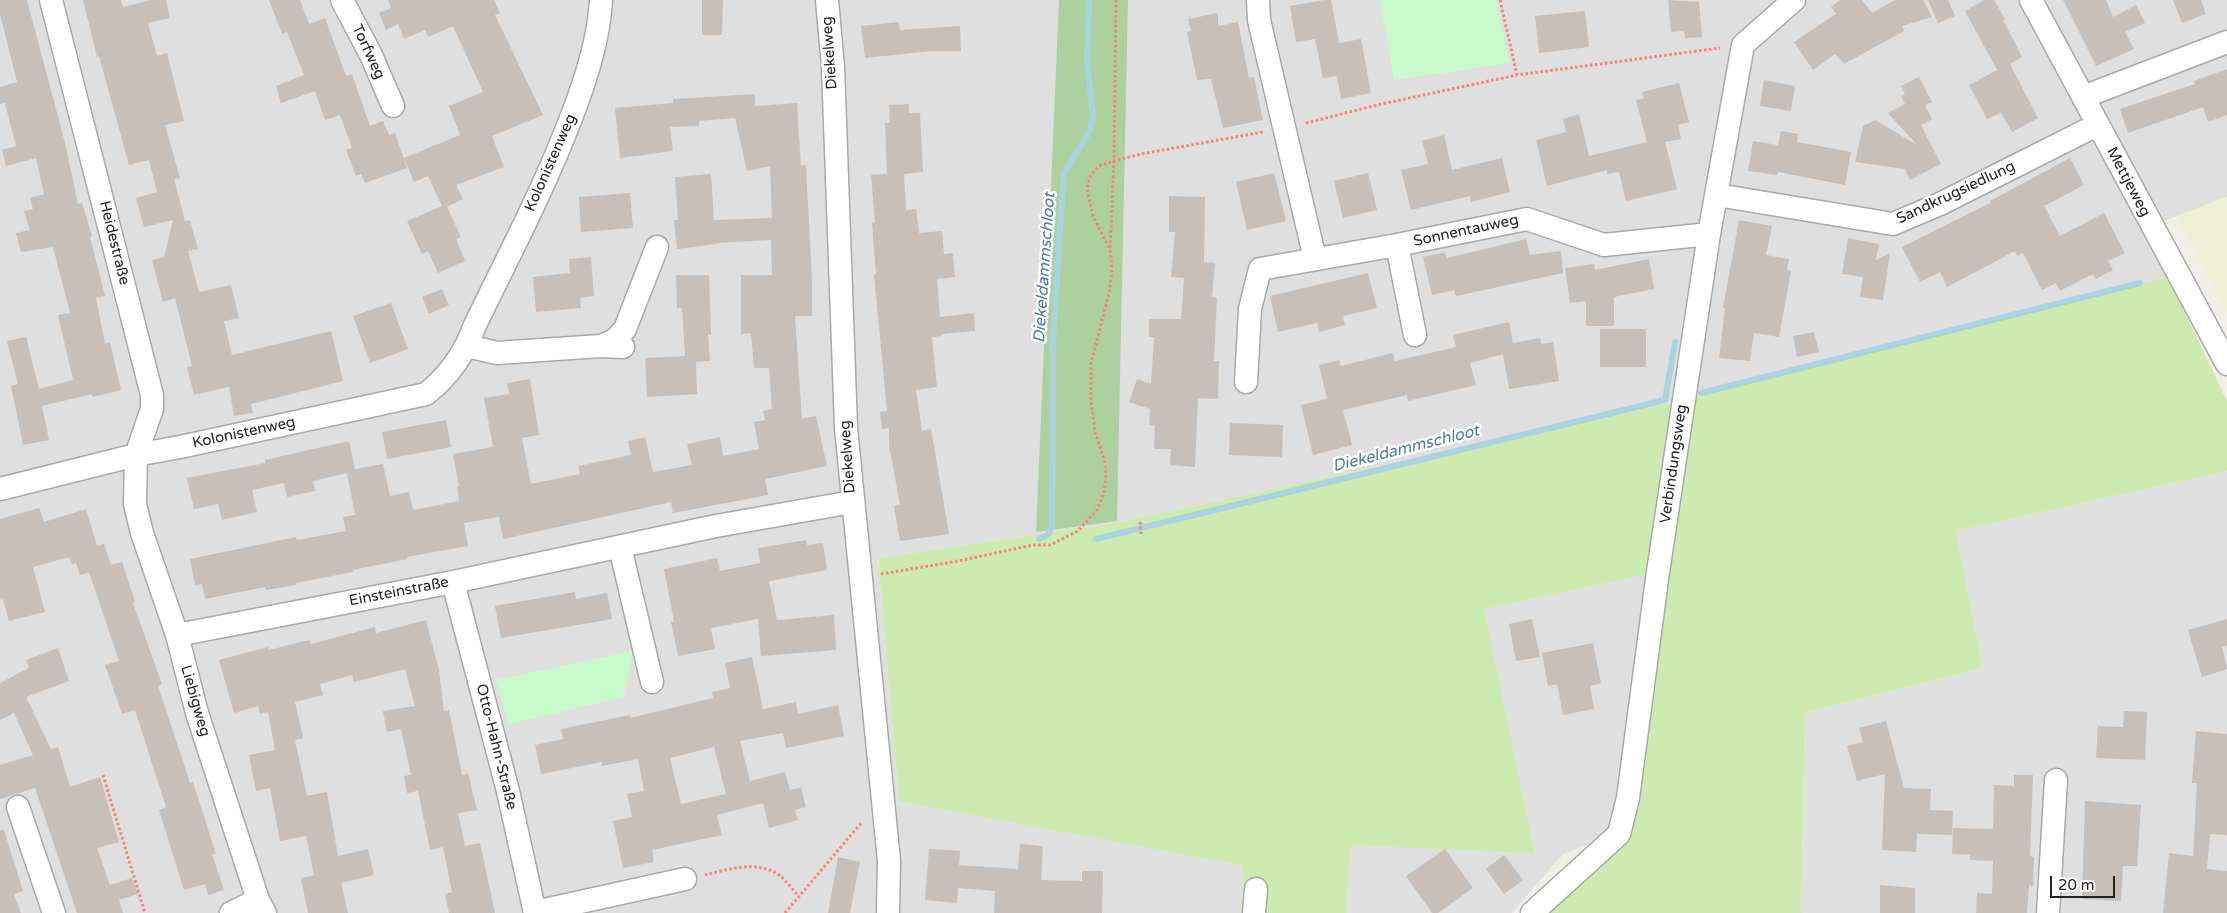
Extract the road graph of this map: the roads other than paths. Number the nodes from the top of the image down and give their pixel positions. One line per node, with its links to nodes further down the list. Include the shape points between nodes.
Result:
1 (51, 0): 21 (street, Heidestraße, via 152,395 150,418)
2 (342, 0): 10 (street, Torfweg)
3 (601, 0): 18 (street, Kolonistenweg, via 591,60 558,152 474,325)
4 (827, 0): 24 (street, Diekelweg)
5 (1258, 0): 16 (street, via 1259,20)
6 (1794, 0): 12 (street, Verbindungsweg, via 1743,46)
7 (2031, 0): 9 (street, Mettjeweg)
8 (2227, 42): 9 (street)
9 (2082, 97): 11 (street, Mettjeweg)
10 (393, 106)
11 (2097, 125): 12 (street, Sandkrugsiedlung, via 1940,204 1893,224); 19 (street, Mettjeweg)
12 (1717, 195): 13 (street, Verbindungsweg)
13 (1709, 234): 14 (street, Sonnentauweg, via 1604,245 1527,219); 39 (street, Verbindungsweg, via 1628,798 1619,834)
14 (1397, 245): 16 (street, Sonnentauweg); 17 (street, Sonnentauweg)
15 (657, 247): 18 (street, via 625,329 612,347 497,352)
16 (1315, 260): 20 (street, Sonnentauweg, via 1260,269 1250,309)
17 (1415, 335)
18 (467, 346): 21 (street, Kolonistenweg, via 442,382 426,394)
19 (2227, 364)
20 (1246, 382)
21 (136, 455): 22 (street, Heidestraße); 23 (street, Kolonistenweg)
22 (134, 487): 27 (street, Liebigweg, via 142,533)
23 (0, 489)
24 (852, 502): 25 (street, Einsteinstraße); 37 (street, Diekelweg, via 889,861)
25 (620, 547): 26 (street, Einsteinstraße); 28 (street)
26 (454, 582): 27 (street, Einsteinstraße); 36 (street, Otto-Hahn-Straße, via 508,791)
27 (177, 635): 33 (street, Liebigweg, via 196,713)
28 (652, 682)
29 (2056, 780): 40 (street)
30 (18, 807): 34 (street)
31 (685, 879): 36 (street, Otto-Hahn-Straße)
32 (1256, 888): 38 (street)
33 (262, 907): 35 (street)
34 (54, 913)
35 (232, 913)
36 (535, 913)
37 (888, 913)
38 (1254, 913)
39 (1532, 913)
40 (2048, 913)

